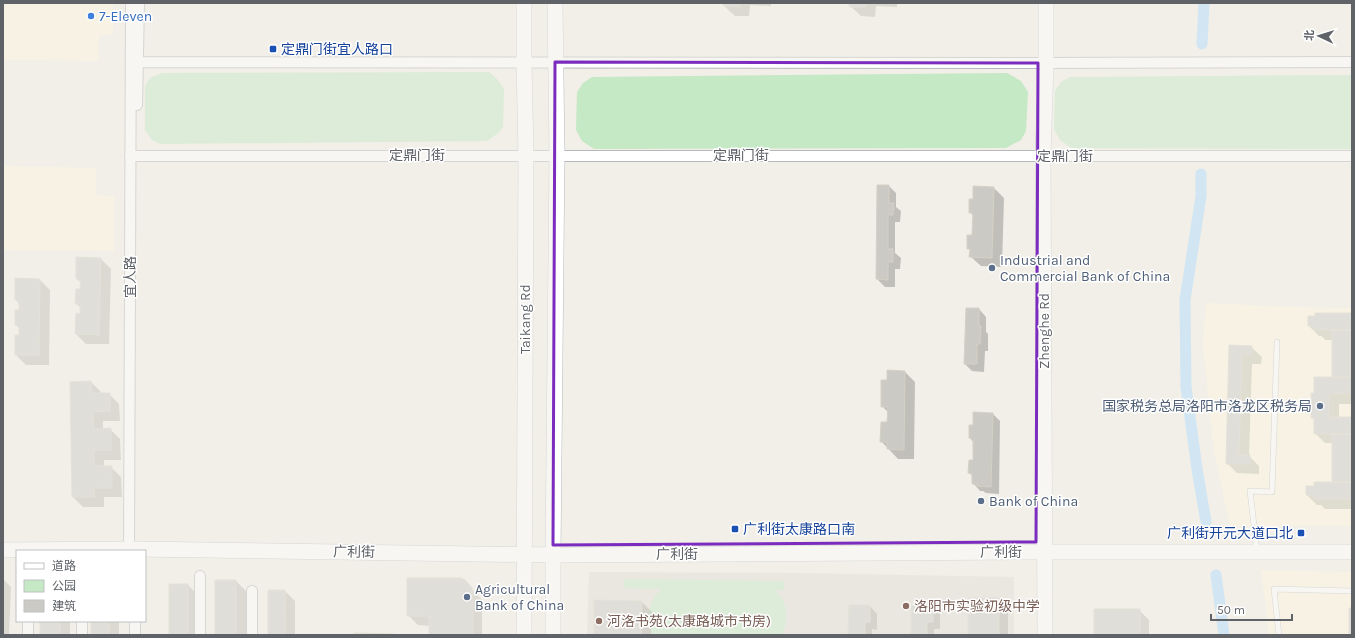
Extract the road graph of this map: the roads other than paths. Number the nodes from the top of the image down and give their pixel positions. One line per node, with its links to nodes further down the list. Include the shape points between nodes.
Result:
1 (131, 3): 7 (street, 宜人路)
2 (139, 3): 7 (street, 宜人路)
3 (524, 3): 8 (street, Taikang Rd)
4 (556, 3): 9 (street)
5 (1038, 3): 11 (street, Zhenghe Rd)
6 (1046, 3): 11 (street, Zhenghe Rd)
7 (135, 62): 8 (street); 14 (street, 宜人路)
8 (524, 62): 9 (street); 12 (street, Taikang Rd)
9 (555, 62): 11 (street); 13 (street)
10 (1352, 62): 11 (street)
11 (1042, 63): 15 (street, Zhenghe Rd)
12 (526, 155): 13 (street, 定鼎门街); 14 (street, 定鼎门街); 24 (street, Taikang Rd)
13 (557, 155): 15 (street, 定鼎门街); 25 (street)
14 (133, 156): 20 (street, 宜人路)
15 (1039, 156): 16 (street, 定鼎门街); 21 (street, Zhenghe Rd)
16 (1352, 156)
17 (1277, 342): 22 (lane, via 1272,492 1250,491)
18 (3, 541): 20 (street, 广利街)
19 (1352, 543): 22 (street, 广利街)
20 (132, 547): 23 (street, 广利街); 24 (street, 广利街)
21 (1041, 547): 22 (street, 广利街); 25 (street, 广利街); 42 (street, Zhenghe Rd); 43 (street, Zhenghe Rd)
22 (1256, 548): 26 (street, 广利街)
23 (3, 550)
24 (524, 550): 25 (street, 广利街); 40 (street, Taikang Rd)
25 (553, 550): 41 (street)
26 (1352, 552)
27 (200, 576): 38 (street)
28 (252, 591): 39 (street)
29 (1352, 591): 44 (lane, via 1274,589)
30 (28, 622): 34 (street)
31 (82, 622): 35 (street)
32 (129, 622): 36 (street)
33 (135, 622): 37 (street)
34 (28, 635)
35 (82, 635)
36 (129, 635)
37 (135, 635)
38 (200, 635)
39 (252, 635)
40 (524, 635)
41 (554, 635)
42 (1036, 635)
43 (1045, 635)
44 (1279, 635)

